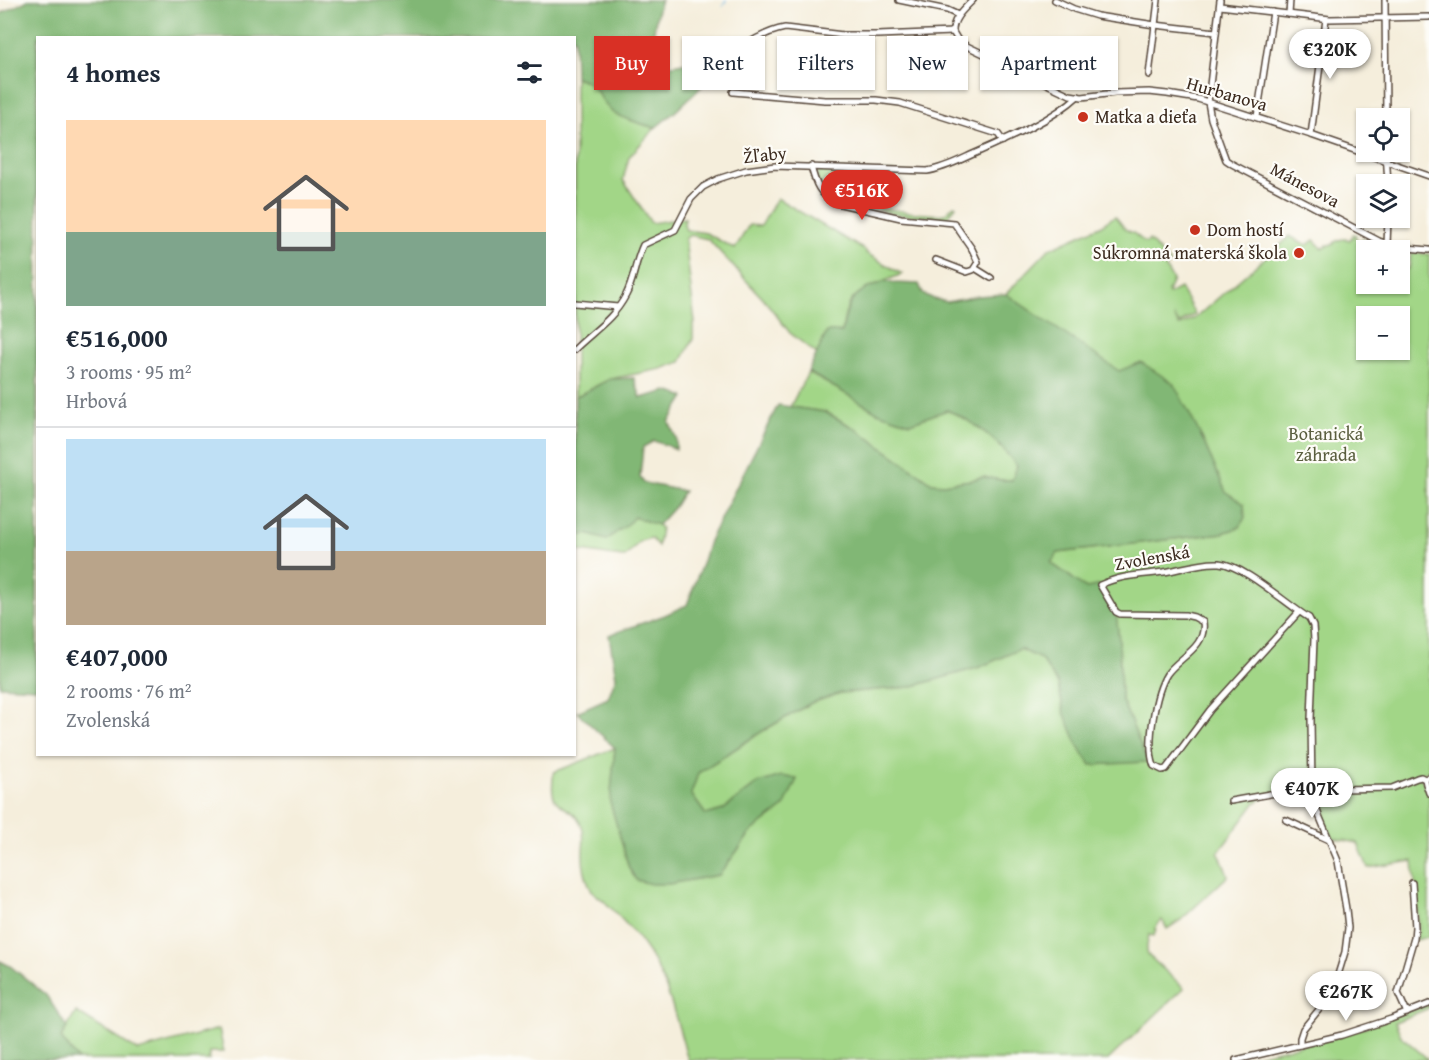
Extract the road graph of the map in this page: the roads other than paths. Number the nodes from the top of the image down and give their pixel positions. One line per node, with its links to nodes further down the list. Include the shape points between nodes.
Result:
1 (899, 0): 10 (street)
2 (973, 0): 10 (street)
3 (1054, 0): 14 (street, via 1097,16)
4 (1158, 0): 14 (street)
5 (1290, 0): 9 (street)
6 (1385, 0): 12 (street)
7 (1220, 3): 8 (street); 16 (street)
8 (1273, 12): 9 (street); 23 (street)
9 (1289, 14): 13 (street)
10 (958, 15): 15 (street)
11 (1429, 17): 12 (street)
12 (1385, 18): 13 (street); 22 (street)
13 (1326, 19): 24 (street)
14 (1155, 25): 16 (street); 18 (street)
15 (953, 32): 17 (street, via 843,35 785,28); 20 (street, Hurbanova, via 959,42)
16 (1216, 32): 21 (street)
17 (761, 36)
18 (1149, 75)
19 (733, 92): 25 (street, via 900,103 998,134)
20 (1078, 96): 21 (street, Hurbanova, via 1156,93); 25 (street, Žľaby)
21 (1208, 102): 23 (street, Hurbanova); 30 (street, Mánesova, via 1229,162)
22 (1386, 108)
23 (1257, 117): 24 (street, Hurbanova)
24 (1311, 135): 26 (street, Hurbanova)
25 (1003, 141): 28 (street, Žľaby, via 931,170)
26 (1356, 150)
27 (1390, 162): 29 (street, Hurbanova)
28 (811, 166): 34 (street, via 828,200 901,218 954,222 977,258); 37 (street, Žľaby, via 756,168 703,187 691,199 675,230 643,245 629,289)
29 (1429, 176)
30 (1378, 240)
31 (1410, 248): 32 (street, Mánesova)
32 (1429, 250)
33 (936, 260): 34 (street, via 964,272)
34 (975, 268): 35 (street)
35 (991, 278)
36 (576, 303): 37 (street)
37 (618, 307): 38 (street, Žľaby)
38 (576, 348)
39 (1299, 612): 39 (street, Zvolenská, via 1210,710 1166,769 1156,768 1151,733 1160,693 1166,676 1198,642 1203,622 1185,615 1120,614 1100,585 1120,578 1222,563 1240,570); 41 (street, Zvolenská, via 1312,622 1314,632)
40 (1427, 778): 41 (street, via 1392,789); 42 (street)
41 (1312, 789): 43 (street); 45 (street, Zvolenská)
42 (1429, 793)
43 (1231, 801)
44 (1286, 820): 45 (street)
45 (1329, 840): 49 (street, Zvolenská, via 1338,861 1347,941 1337,978 1326,1000 1303,1029)
46 (1412, 883): 48 (street, via 1414,939 1398,993)
47 (1429, 1004): 48 (street)
48 (1407, 1013): 49 (street)
49 (1300, 1045): 50 (street)
50 (1236, 1060)

